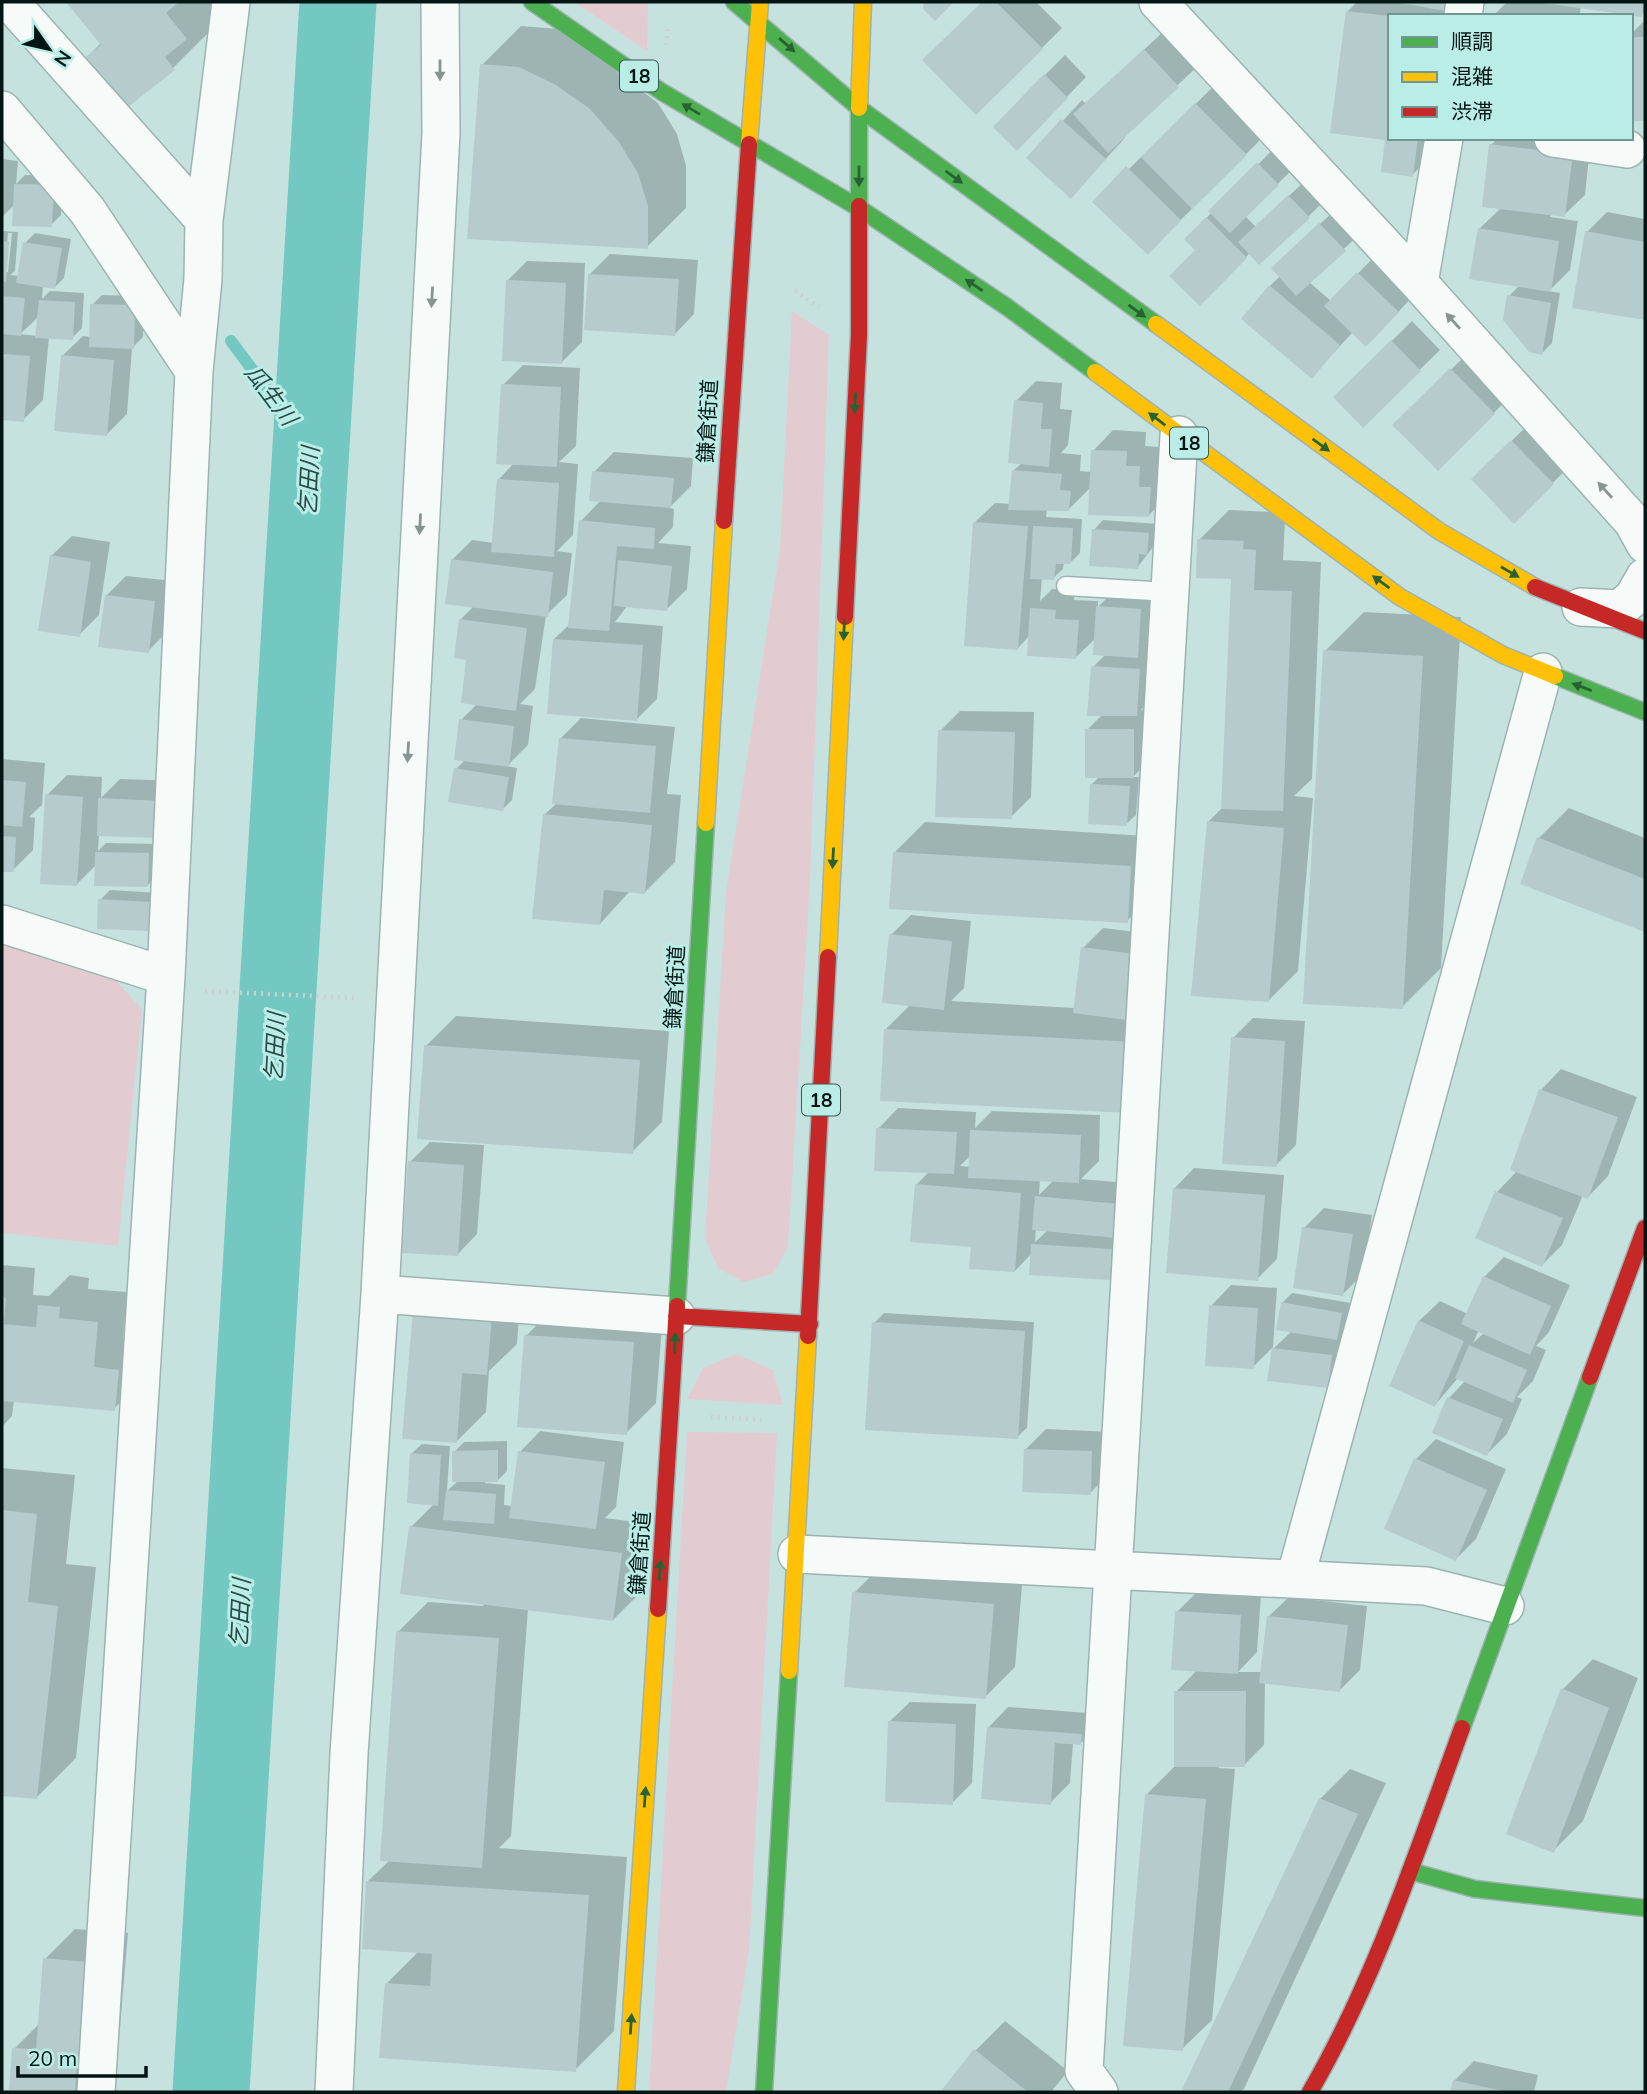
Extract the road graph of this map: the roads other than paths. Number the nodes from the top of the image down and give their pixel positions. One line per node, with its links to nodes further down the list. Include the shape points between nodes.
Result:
1 (10, 2): 17 (street)
2 (231, 2): 17 (street)
3 (440, 2): 32 (street, one-way to 32, via 441,133)
4 (532, 2): 14 (main road, 18, one-way to 4, via 662,92)
5 (734, 2): 9 (main road)
6 (760, 2): 9 (main road, 鎌倉街道)
7 (863, 2): 10 (main road)
8 (1167, 6): 18 (street)
9 (759, 20): 10 (main road, one-way to 10); 14 (main road, 鎌倉街道)
10 (859, 108): 16 (main road, 18, one-way to 16); 25 (main road, one-way to 25, via 1439,531 1533,586)
11 (2, 110): 19 (street, via 87,210)
12 (1444, 140): 18 (street)
13 (1566, 140): 15 (street)
14 (749, 144): 16 (main road, 18); 33 (main road, 鎌倉街道)
15 (1627, 149)
16 (859, 208): 20 (main road, 18, one-way to 16, via 1007,307); 34 (main road, 18, one-way to 34, via 859,335)
17 (204, 220): 19 (street)
18 (1419, 283): 21 (street, one-way to 18, via 1633,522)
19 (194, 371): 30 (street)
20 (1179, 435): 24 (street); 27 (main road, 18, one-way to 20, via 1503,655 1401,597)
21 (1645, 544)
22 (1645, 577): 25 (street, via 1633,598 1619,609)
23 (1066, 586): 24 (lane)
24 (1170, 593): 36 (street)
25 (1580, 606): 26 (main road)
26 (1645, 631)
27 (1543, 672): 28 (main road, 18, one-way to 27); 37 (street)
28 (1645, 712)
29 (2, 925): 30 (street)
30 (181, 983): 41 (street)
31 (1645, 1228): 38 (main road)
32 (380, 1294): 33 (street); 42 (street, via 349,1754)
33 (676, 1316): 34 (main road); 43 (main road, 鎌倉街道, one-way to 33)
34 (810, 1324): 35 (main road, 18)
35 (797, 1555): 36 (street); 44 (main road, 18)
36 (1113, 1570): 37 (street); 45 (street, via 1084,2071)
37 (1295, 1579): 38 (street, via 1426,1586)
38 (1505, 1606): 39 (main road)
39 (1410, 1871): 40 (main road, via 1475,1889); 46 (main road, via 1344,2033)
40 (1645, 1908)
41 (96, 2092)
42 (334, 2092)
43 (626, 2092)
44 (764, 2092)
45 (1099, 2092)
46 (1310, 2092)

